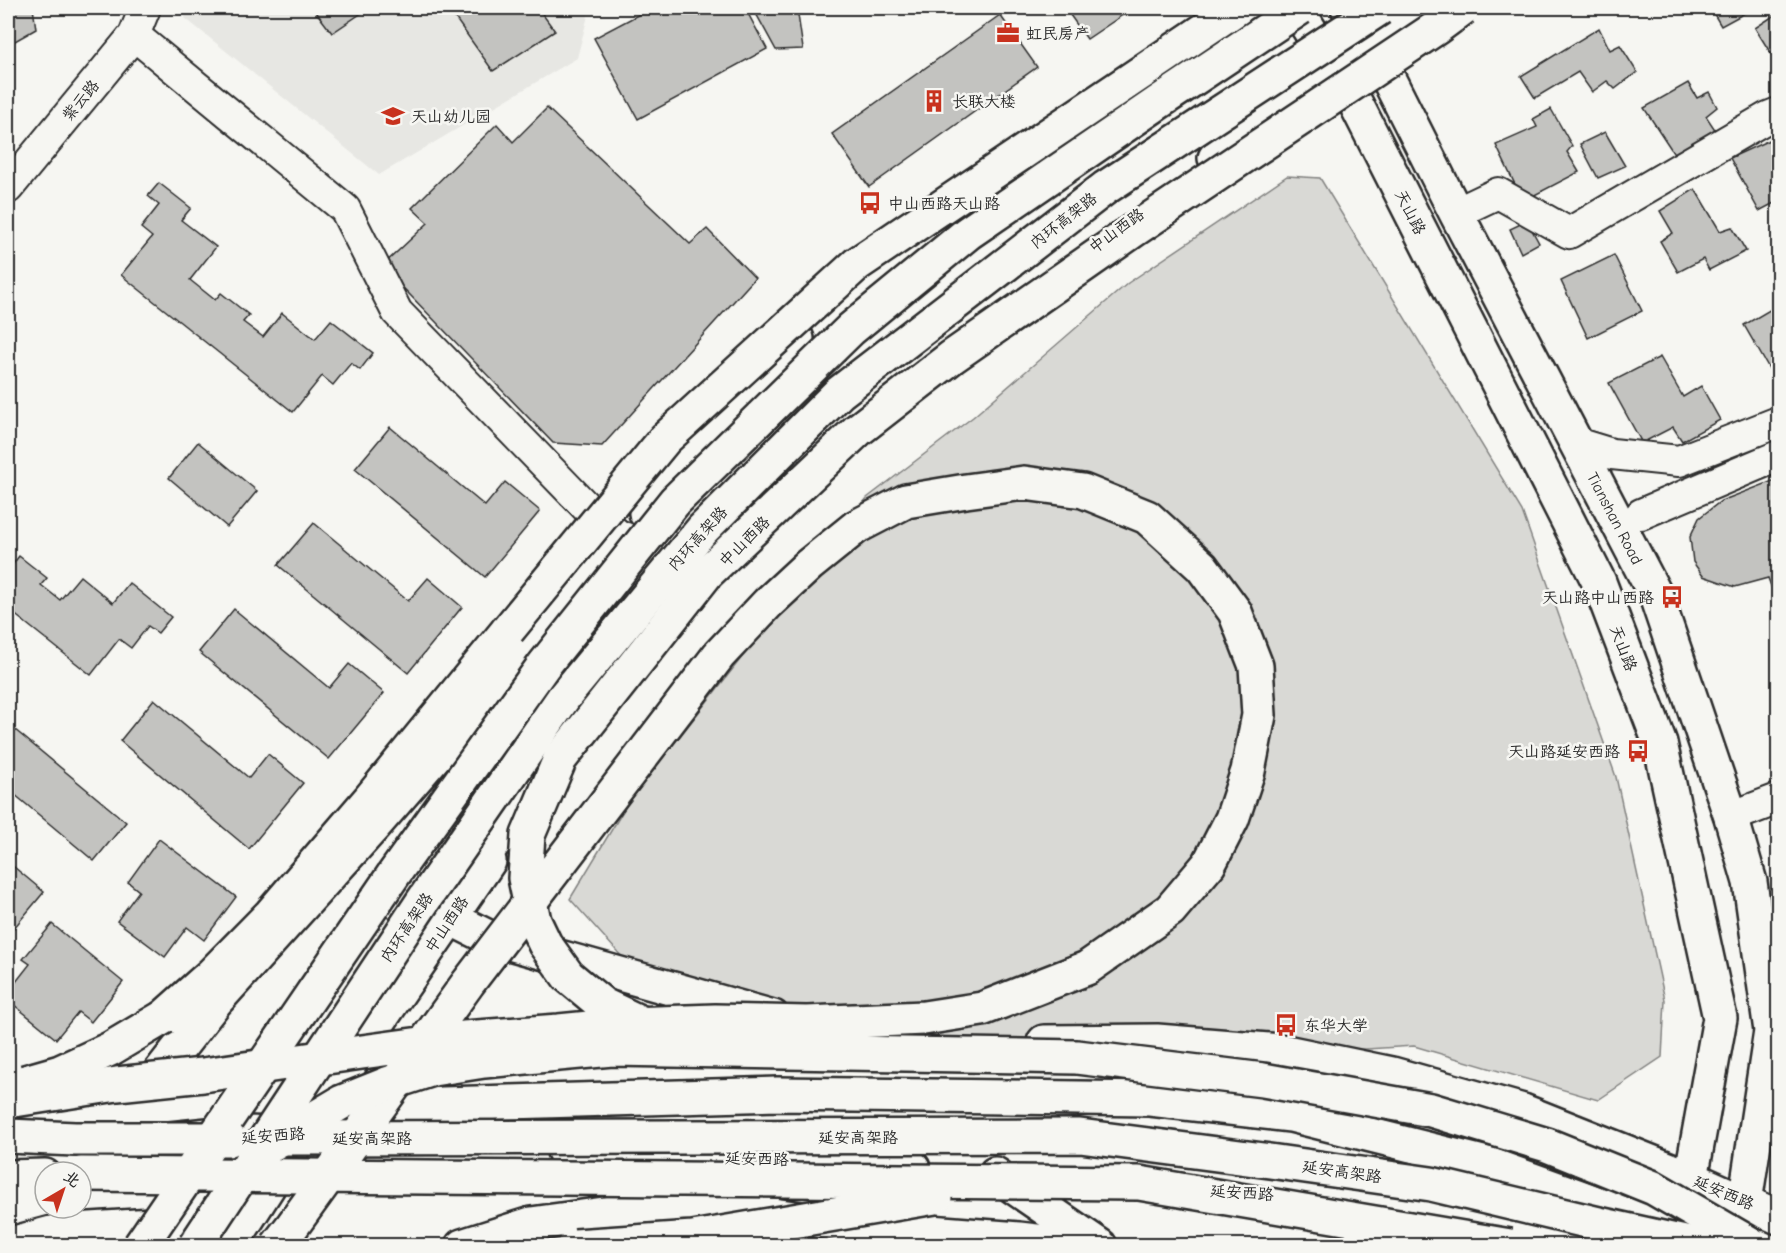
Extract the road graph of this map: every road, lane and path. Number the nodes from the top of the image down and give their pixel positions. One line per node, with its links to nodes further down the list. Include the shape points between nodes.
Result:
1 (145, 8): 9 (street, 紫云路)
2 (1221, 8): 19 (main road, via 909,236 770,364)
3 (1237, 8): 27 (main road, bridge, via 857,264 665,439 369,800 271,915 211,975 164,1017 110,1050 60,1072)
4 (1298, 8): 11 (main road, 天山路); 61 (main road, bridge, via 968,233 851,329 675,501 537,675 394,874)
5 (1348, 8): 10 (main road, Tianshan Road)
6 (1380, 8): 62 (main road, 内环高架路, bridge, via 1096,195 839,393 702,530 564,697 416,911)
7 (1432, 8): 10 (main road, 中山西路)
8 (1463, 8): 20 (main road, bridge, via 1134,230 952,357 858,430 707,573)
9 (134, 35): 13 (street, 紫云路); 19 (street, via 345,209 397,312 595,516)
10 (1370, 48): 11 (main road, 中山西路); 14 (main road, Tianshan Road)
11 (1336, 70): 23 (main road, 中山西路, via 959,345 828,456 708,577 531,800); 47 (main road, 天山路, via 1599,582 1660,743 1720,1018)
12 (1779, 113): 14 (street, via 1569,233 1498,193)
13 (8, 188)
14 (1456, 213): 16 (main road, Tianshan Road)
15 (1779, 423): 16 (street, via 1679,461 1612,454)
16 (1576, 443): 22 (main road, Tianshan Road, via 1656,596)
17 (1779, 456): 18 (street)
18 (1641, 513)
19 (624, 539): 29 (main road); 33 (main road, via 215,1002)
20 (560, 759): 26 (main road, bridge, via 528,835 525,878 534,921 545,944 568,976 603,1005 673,1037); 49 (main road, bridge, via 364,1005 325,1041 271,1087 222,1121)
21 (1779, 800): 22 (street)
22 (1731, 817): 55 (main road, Tianshan Road, via 1750,882 1771,1032)
23 (450, 918): 25 (main road, via 488,937 800,1025); 31 (main road, 中山西路)
24 (1039, 1042): 25 (main road, 延安西路); 30 (main road, 延安西路); 47 (main road, 延安西路, via 1157,1041 1281,1051 1392,1074 1523,1111)
25 (934, 1044): 31 (main road, 延安西路, via 503,1070)
26 (750, 1052): 60 (main road, bridge, via 612,1049 433,1069 342,1102 189,1197); 72 (main road, bridge, via 1077,1057 1263,1080 1431,1110 1547,1145 1654,1188)
27 (8, 1086): 34 (main road, 延安西路)
28 (777, 1094): 30 (main road, 延安西路); 31 (main road, 延安西路, via 377,1106); 42 (main road)
29 (228, 1098): 31 (main road, 延安西路); 33 (main road, 延安西路); 39 (main road, via 216,1114)
30 (1150, 1099): 59 (main road, 延安西路, via 1291,1115 1491,1165)
31 (326, 1100): 36 (main road, 中山西路)
32 (8, 1101): 64 (main road, bridge, via 117,1084 203,1075 350,1054 418,1044 430,1042 464,1038 641,1023 924,1018 982,1009 1087,968 1170,910 1209,864 1232,819 1248,771 1259,715 1256,666 1236,612 1202,567 1147,517 1083,491 1024,483 966,491 906,501 856,527 768,603 719,655 468,983 436,1028 429,1037 422,1046 348,1148 293,1225)
33 (133, 1107): 34 (main road, 延安西路); 38 (main road)
34 (85, 1110): 35 (main road, 延安西路)
35 (8, 1114)
36 (303, 1132): 39 (main road, 延安西路); 41 (main road, 延安西路, via 363,1129); 48 (main road, 中山西路)
37 (8, 1136): 59 (main road, 延安高架路, bridge, via 1080,1136 1431,1185)
38 (114, 1140): 39 (main road, 延安西路); 40 (main road, 延安西路)
39 (206, 1140): 50 (main road)
40 (8, 1143)
41 (622, 1155): 42 (main road, 延安西路); 48 (main road)
42 (780, 1157): 46 (main road, 延安西路); 56 (main road)
43 (93, 1174): 46 (main road, bridge)
44 (33, 1176): 45 (main road)
45 (8, 1177)
46 (1009, 1178): 66 (main road, bridge, via 693,1238); 68 (main road); 69 (main road, 延安西路, via 1275,1194 1440,1223); 70 (main road, bridge, via 1139,1183)
47 (1691, 1178): 55 (main road, 延安西路); 59 (main road, 天山路)
48 (272, 1181): 50 (main road); 63 (main road, 中山西路)
49 (93, 1184)
50 (167, 1188): 51 (main road); 60 (main road)
51 (93, 1193)
52 (33, 1199): 53 (main road)
53 (8, 1200)
54 (33, 1201): 57 (main road)
55 (1746, 1201): 58 (main road, 延安西路); 71 (main road, Tianshan Road)
56 (684, 1203): 65 (main road, via 531,1224); 67 (main road, via 854,1226)
57 (8, 1208)
58 (1779, 1217)
59 (1699, 1244)
60 (128, 1245)
61 (140, 1245)
62 (195, 1245)
63 (230, 1245)
64 (277, 1245)
65 (462, 1245)
66 (575, 1245)
67 (1079, 1245)
68 (1100, 1245)
69 (1501, 1245)
70 (1510, 1245)
71 (1737, 1245)
72 (1754, 1245)

